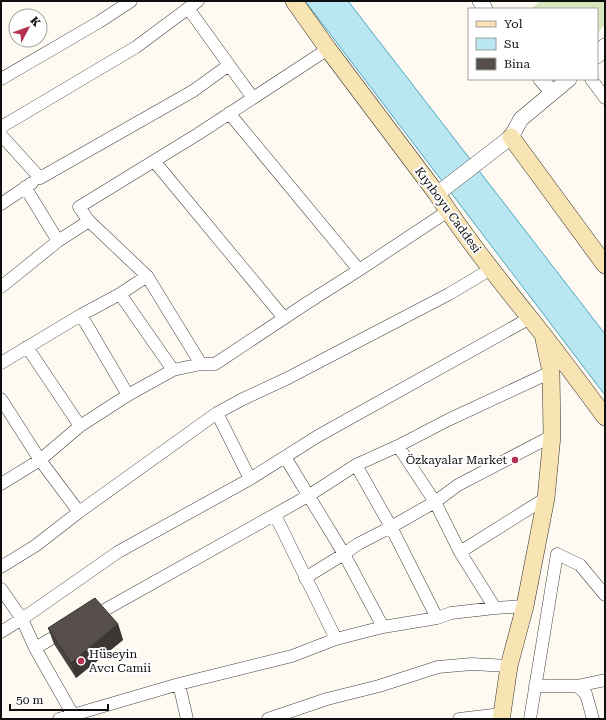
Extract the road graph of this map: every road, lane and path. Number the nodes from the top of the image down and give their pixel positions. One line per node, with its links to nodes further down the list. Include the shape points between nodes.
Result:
1 (131, 1): 9 (street)
2 (198, 1): 4 (street)
3 (294, 1): 6 (main road, Kıyıboyu Caddesi)
4 (188, 8): 8 (street); 17 (street, via 136,48)
5 (605, 46): 7 (street)
6 (328, 49): 14 (street); 23 (main road, Kıyıboyu Caddesi)
7 (598, 55)
8 (229, 65): 14 (street); 21 (street, via 193,91)
9 (1, 79)
10 (541, 80): 13 (street)
11 (568, 80): 13 (street)
12 (592, 80): 15 (street)
13 (548, 96): 19 (street, via 520,119)
14 (253, 98): 16 (street)
15 (605, 98)
16 (229, 113): 20 (street); 30 (street)
17 (1, 128)
18 (1, 135): 21 (street)
19 (511, 137): 23 (street); 28 (main road)
20 (154, 161): 26 (street, via 79,207); 35 (street)
21 (40, 178): 22 (street)
22 (25, 187): 24 (street); 27 (street)
23 (440, 192): 25 (main road, Kıyıboyu Caddesi)
24 (1, 204)
25 (448, 211): 29 (main road, Kıyıboyu Caddesi); 30 (street)
26 (89, 221): 27 (street); 31 (street)
27 (58, 241): 32 (street)
28 (605, 265)
29 (491, 269): 36 (main road, Kıyıboyu Caddesi); 45 (street, via 449,294)
30 (359, 270): 35 (street)
31 (147, 276): 33 (street); 40 (street)
32 (1, 287)
33 (120, 294): 34 (street); 41 (street)
34 (81, 315): 38 (street); 43 (street)
35 (284, 318): 40 (street, via 214,364)
36 (530, 318): 37 (main road, Kıyıboyu Caddesi); 50 (street)
37 (543, 335): 42 (main road); 46 (main road, Kıyıboyu Caddesi)
38 (28, 347): 39 (street); 47 (street)
39 (1, 363)
40 (201, 364): 41 (street)
41 (173, 370): 43 (street)
42 (551, 372): 48 (main road); 49 (street)
43 (128, 394): 47 (street)
44 (1, 399): 51 (street)
45 (217, 413): 53 (street); 58 (street)
46 (605, 417)
47 (80, 426): 51 (street)
48 (552, 436): 56 (main road); 57 (street, via 458,485)
49 (398, 446): 52 (street); 57 (street)
50 (285, 457): 53 (street); 55 (street)
51 (40, 460): 54 (street); 58 (street)
52 (356, 465): 55 (street); 60 (street)
53 (250, 479): 70 (street, via 118,552)
54 (1, 484)
55 (308, 496): 59 (street); 62 (street)
56 (546, 498): 61 (street); 67 (main road)
57 (435, 502): 60 (street); 61 (street)
58 (79, 512): 63 (street, via 35,546)
59 (275, 515): 64 (street); 74 (street)
60 (391, 527): 62 (street); 69 (street)
61 (460, 552): 68 (street)
62 (344, 554): 64 (street); 71 (street)
63 (1, 567)
64 (305, 578): 73 (street)
65 (1, 589): 70 (street)
66 (605, 595): 78 (street, via 580,565 557,554)
67 (525, 606): 68 (street); 75 (main road)
68 (495, 608): 69 (street, via 450,613)
69 (437, 618): 71 (street)
70 (22, 619): 72 (street); 74 (street)
71 (383, 627): 73 (street)
72 (1, 632)
73 (336, 639): 77 (street, via 292,656)
74 (35, 648): 80 (street)
75 (509, 666): 81 (main road); 84 (street, via 472,664 438,667)
76 (605, 680): 79 (street)
77 (179, 684): 80 (street); 83 (street)
78 (535, 686): 79 (street); 86 (street)
79 (577, 686): 87 (street, via 586,694)
80 (73, 715): 82 (street)
81 (502, 716): 85 (street)
82 (59, 719)
83 (188, 719)
84 (268, 719)
85 (459, 719)
86 (530, 719)
87 (593, 719)

